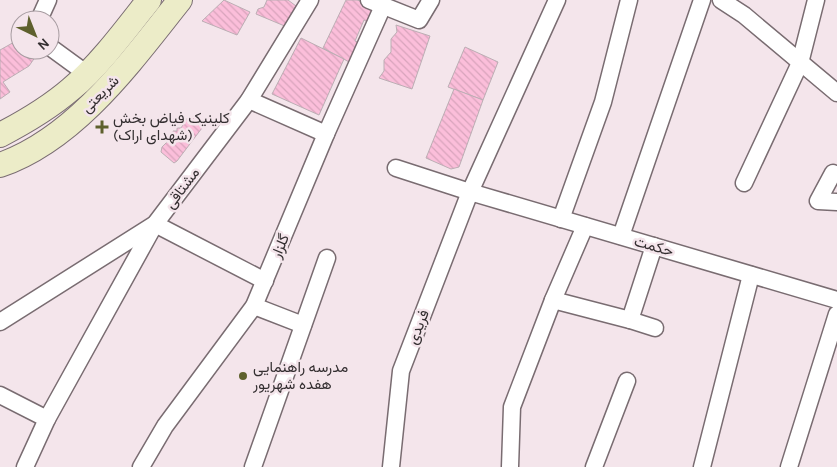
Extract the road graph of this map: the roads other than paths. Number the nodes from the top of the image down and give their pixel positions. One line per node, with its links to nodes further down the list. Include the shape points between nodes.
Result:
1 (149, 0): 14 (main road, شریعتی)
2 (180, 0): 19 (main road, شریعتی, via 122,73 85,110 44,142)
3 (310, 0): 16 (street, مشتاقی)
4 (431, 0): 10 (street, via 419,20)
5 (556, 0): 23 (street, فریدی)
6 (629, 0): 25 (street, via 603,102)
7 (702, 0): 28 (street)
8 (721, 0): 11 (street)
9 (816, 0): 13 (street)
10 (376, 3): 17 (street, گلزار)
11 (746, 7): 13 (street)
12 (60, 54): 14 (street)
13 (800, 63): 15 (street); 22 (street)
14 (87, 74): 18 (main road, شریعتی, via 37,114)
15 (837, 93)
16 (249, 100): 17 (street); 26 (street, مشتاقی)
17 (326, 134): 32 (street, گلزار)
18 (0, 135)
19 (0, 164)
20 (396, 168): 23 (street, حکمت)
21 (833, 173): 24 (street, via 818,201)
22 (744, 183)
23 (470, 192): 25 (street, حکمت); 47 (street, فریدی, via 401,371)
24 (837, 202)
25 (561, 219): 27 (street, حکمت)
26 (155, 224): 32 (street); 38 (street, مشتاقی); 43 (street)
27 (585, 226): 28 (street, حکمت); 33 (street)
28 (621, 236): 29 (street, حکمت)
29 (654, 246): 31 (street, حکمت); 37 (street)
30 (327, 258): 39 (street)
31 (751, 275): 34 (street, حکمت); 50 (street)
32 (265, 281): 35 (street, گلزار)
33 (553, 300): 37 (street); 48 (street, via 512,407)
34 (837, 300)
35 (254, 306): 39 (street); 45 (street, گلزار, via 165,426)
36 (837, 314): 51 (street)
37 (630, 320): 40 (street)
38 (0, 322)
39 (303, 326): 46 (street)
40 (655, 328)
41 (627, 381): 49 (street)
42 (0, 395): 43 (street)
43 (47, 419): 44 (street)
44 (26, 467)
45 (141, 467)
46 (253, 467)
47 (391, 467)
48 (510, 467)
49 (594, 467)
50 (702, 467)
51 (789, 467)

